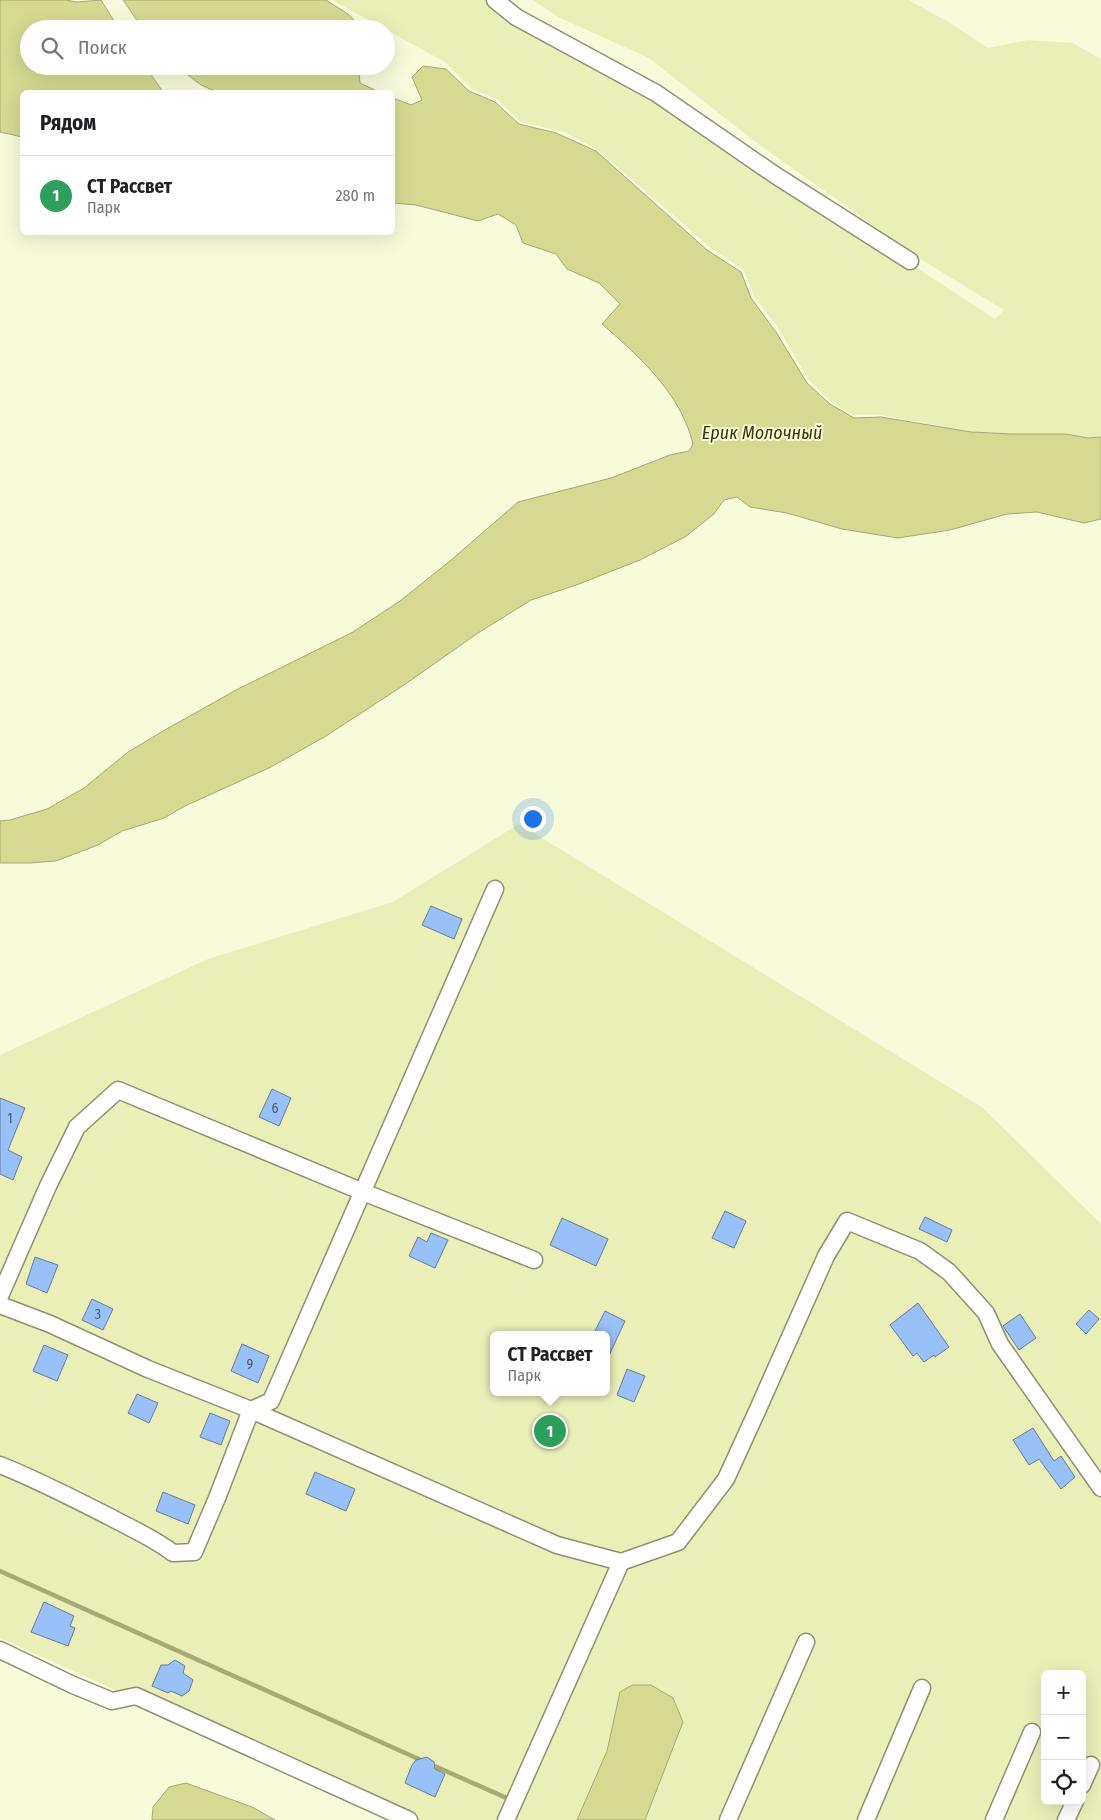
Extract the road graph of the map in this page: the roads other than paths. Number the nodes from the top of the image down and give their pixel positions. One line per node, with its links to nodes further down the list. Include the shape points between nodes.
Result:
1 (496, 0): 2 (street, via 516,17 656,93 775,175)
2 (910, 261)
3 (496, 889): 4 (street)
4 (364, 1192): 5 (street); 6 (street, via 118,1090 77,1127); 8 (street, via 271,1401)
5 (534, 1260)
6 (0, 1296)
7 (0, 1305): 8 (street)
8 (251, 1410): 9 (street, via 194,1552 173,1553 70,1497); 11 (street, via 557,1545)
9 (0, 1465)
10 (1101, 1488): 11 (street, via 1000,1344 986,1313 949,1272 920,1250 847,1221 826,1256 726,1479 678,1542)
11 (621, 1562): 20 (street)
12 (806, 1642): 21 (street)
13 (0, 1650): 19 (street, via 112,1701 136,1696)
14 (922, 1688): 22 (street)
15 (1032, 1732): 23 (street)
16 (1091, 1765): 17 (street)
17 (1086, 1776)
18 (1073, 1805): 24 (street)
19 (409, 1820)
20 (506, 1820)
21 (728, 1820)
22 (866, 1820)
23 (994, 1820)
24 (1066, 1820)

